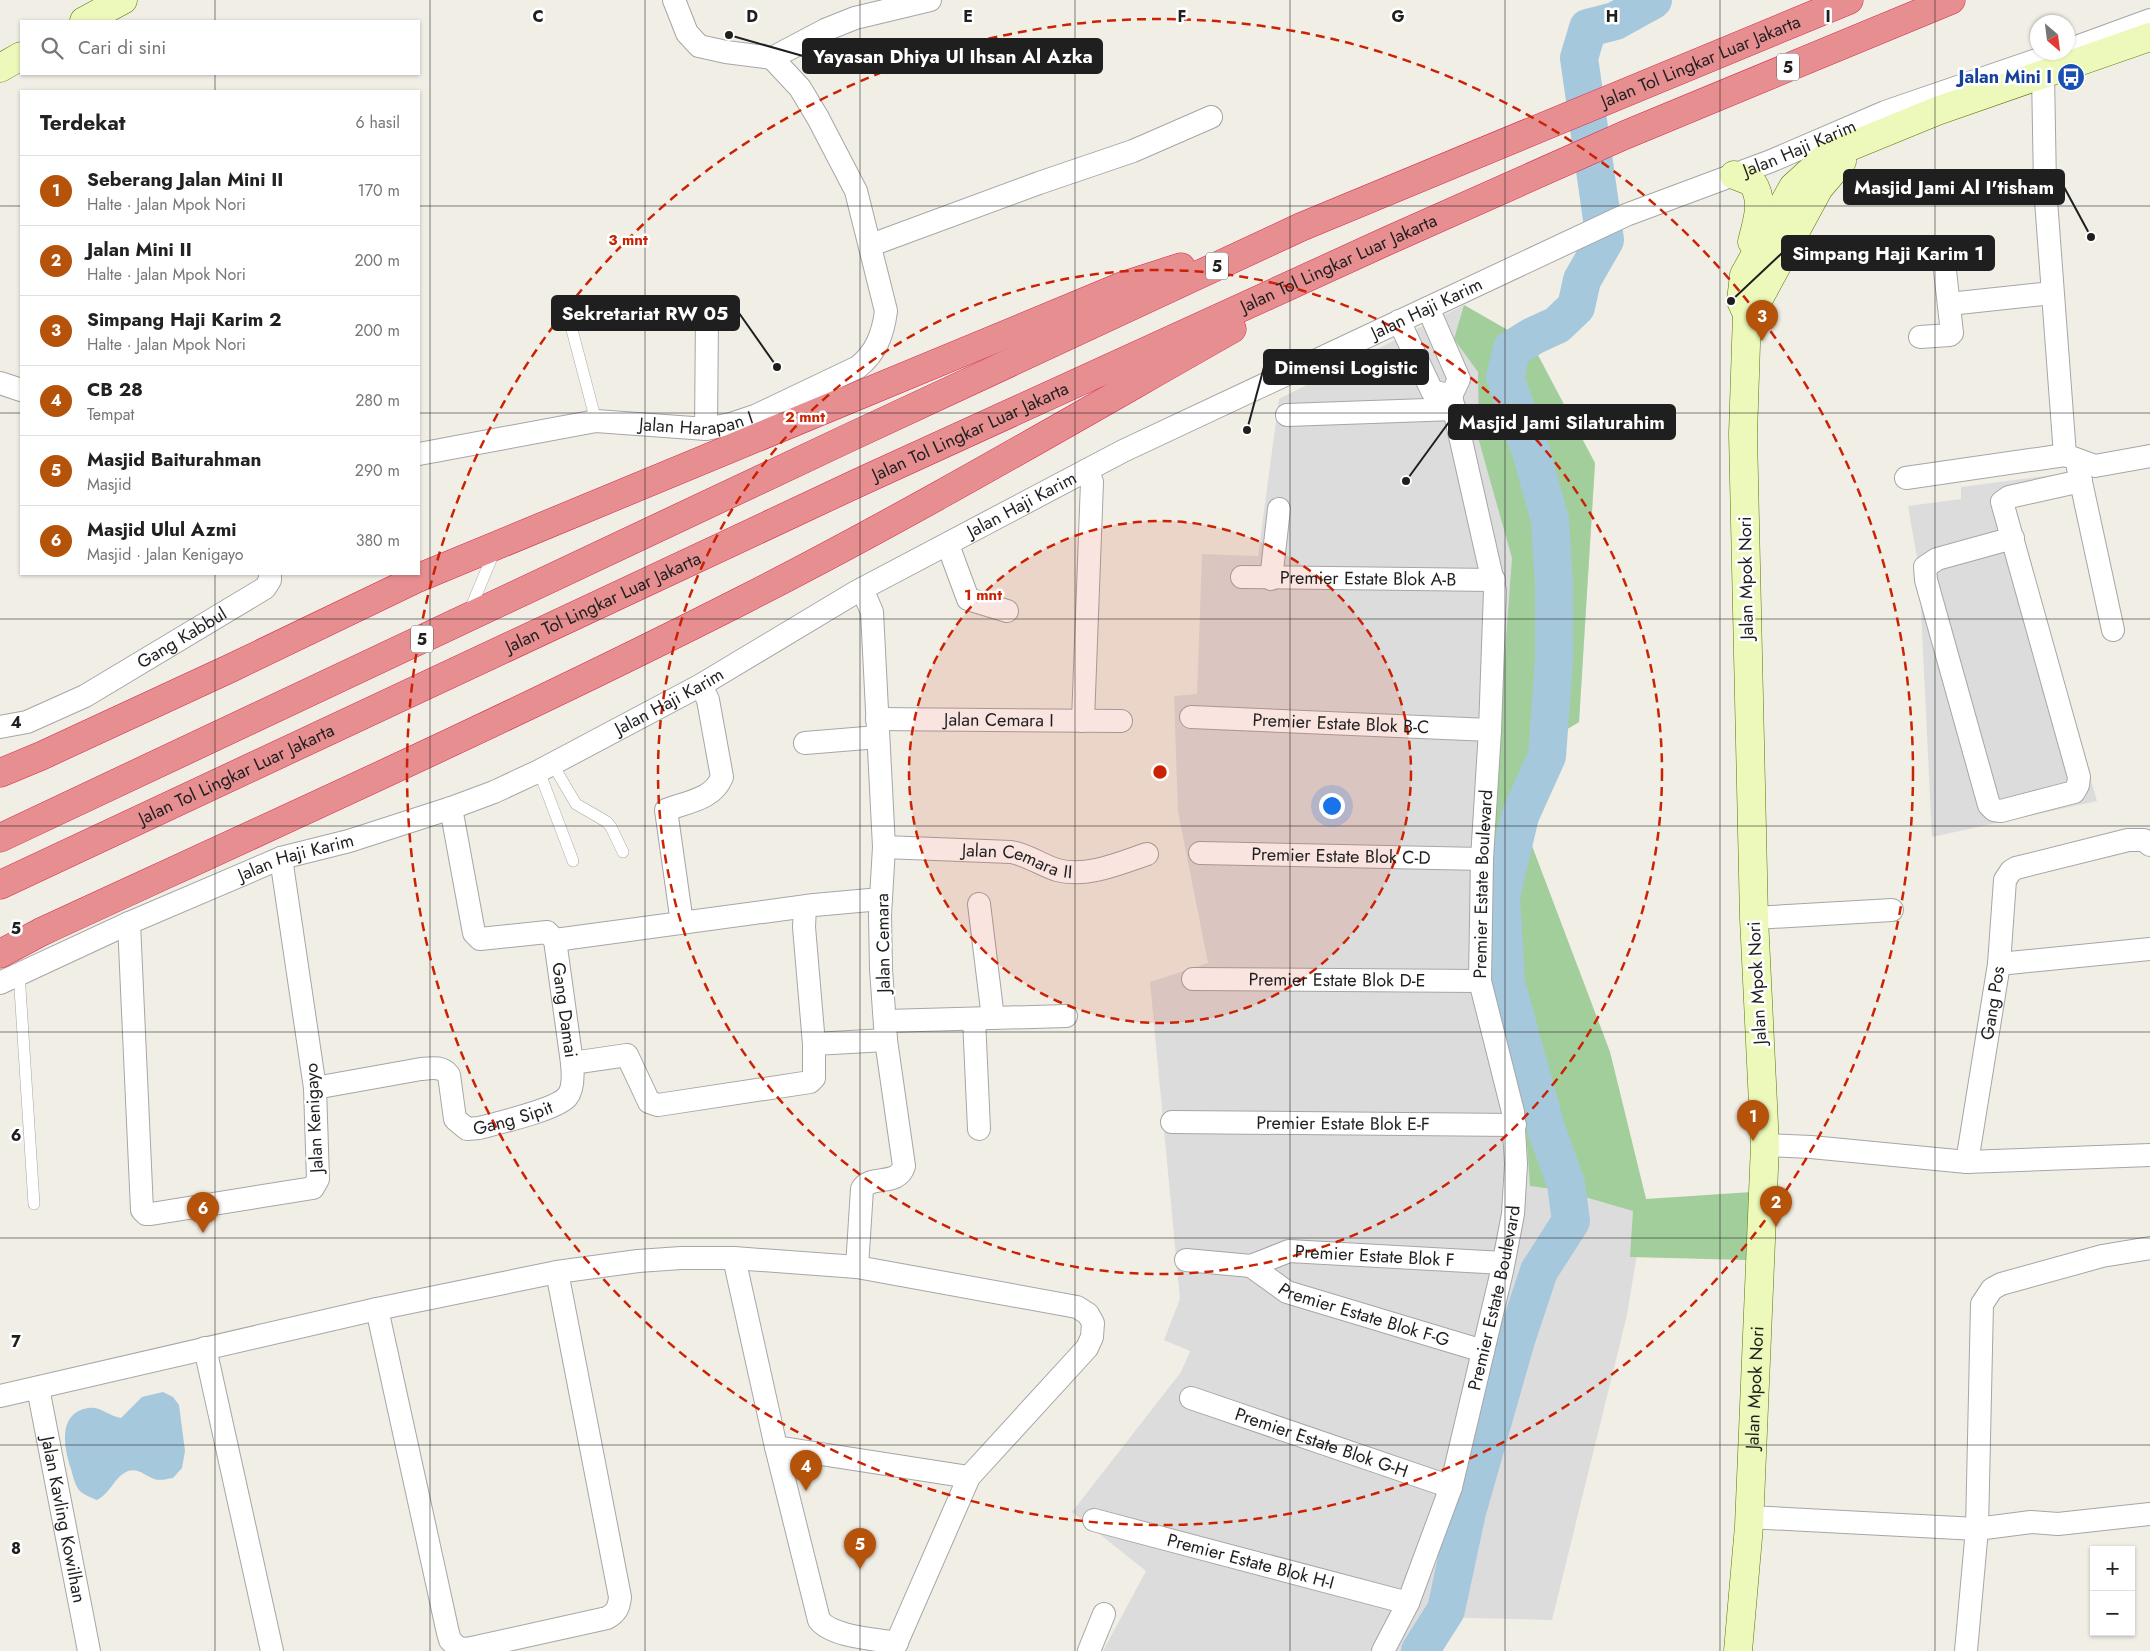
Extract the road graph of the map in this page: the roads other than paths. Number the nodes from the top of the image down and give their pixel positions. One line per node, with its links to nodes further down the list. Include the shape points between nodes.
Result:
1 (123, 0): 6 (main road)
2 (674, 0): 11 (street, via 688,33 699,46)
3 (930, 0): 11 (street, via 855,18)
4 (1850, 0): 20 (highway, Jalan Tol Lingkar Luar Jakarta / 5)
5 (1951, 0): 21 (highway, Jalan Tol Lingkar Luar Jakarta / 5, via 1550,167)
6 (86, 20)
7 (2150, 20): 9 (main road, Jalan Mpok Nori)
8 (2150, 37): 10 (main road, Jalan Mpok Nori)
9 (2075, 54)
10 (2075, 56)
11 (772, 58): 22 (street, Jalan Harapan I, via 800,88 818,118 856,191)
12 (2060, 60): 17 (street, Jalan Haji Karim)
13 (2061, 60): 15 (main road, Jalan Mpok Nori)
14 (2063, 60): 25 (street, via 2045,187)
15 (1937, 111): 17 (main road); 18 (main road, Jalan Mpok Nori)
16 (1211, 117): 22 (street, via 1133,151)
17 (1871, 118): 19 (street, Jalan Haji Karim)
18 (1859, 142): 24 (main road, Jalan Mpok Nori, via 1827,156 1793,187); 28 (main road, Jalan Mpok Nori, via 1819,188 1756,304)
19 (1734, 175): 24 (main road, via 1752,182 1760,207); 27 (street, Jalan Haji Karim, via 1626,215)
20 (1301, 227): 46 (highway, via 1125,285); 54 (highway, Jalan Tol Lingkar Luar Jakarta / 5)
21 (1388, 241): 76 (highway, Jalan Tol Lingkar Luar Jakarta / 5, via 862,481); 86 (highway, via 912,511 746,599 471,734 41,932)
22 (871, 246): 38 (street, Jalan Harapan I, via 886,311 884,329 873,353 858,367 756,416)
23 (1944, 262): 26 (street)
24 (1744, 275): 28 (main road, Jalan Mpok Nori, via 1741,301)
25 (2052, 293): 26 (street); 41 (street)
26 (1949, 304): 32 (street, via 1952,334)
27 (1428, 308): 30 (street, Jalan Haji Karim); 35 (street, via 1459,379)
28 (1746, 314): 81 (main road, Jalan Mpok Nori, via 1743,434)
29 (707, 317): 38 (street)
30 (1399, 321): 35 (street, via 1432,391); 42 (street, Jalan Haji Karim)
31 (571, 326): 37 (lane)
32 (1920, 337)
33 (0, 383): 34 (street)
34 (20, 390)
35 (1453, 403): 36 (street, via 1420,411); 51 (street, Premier Estate Boulevard)
36 (1287, 415)
37 (596, 421): 38 (street, Jalan Harapan I); 39 (street, Jalan Harapan I)
38 (706, 429)
39 (420, 454)
40 (2150, 456): 41 (street, via 2095,466)
41 (2074, 466): 43 (street); 45 (street, via 2005,498 2002,502); 55 (street)
42 (1087, 470): 47 (street, Jalan Haji Karim); 58 (street, via 1092,482)
43 (1906, 478)
44 (1279, 509): 50 (street)
45 (2013, 538): 45 (street, via 2078,785 2074,792 2001,811 1989,805 1926,580 1926,567 1936,559)
46 (498, 545): 54 (lane); 65 (highway, via 418,578)
47 (948, 545): 52 (street, Jalan Haji Karim); 53 (street, via 968,598)
48 (270, 575): 60 (street, Gang Kabbul, via 265,588 84,696 27,722)
49 (1242, 577): 50 (street, Premier Estate Blok A-B)
50 (1271, 579): 51 (street, Premier Estate Blok A-B)
51 (1494, 580): 62 (street, Premier Estate Boulevard)
52 (862, 589): 56 (street, Jalan Haji Karim); 61 (street, Jalan Cemara, via 872,612)
53 (1007, 611)
54 (467, 618): 67 (highway, Jalan Tol Lingkar Luar Jakarta / 5)
55 (2113, 630)
56 (701, 685): 64 (street, Jalan Haji Karim); 83 (street, via 708,700 722,777 717,787 704,797 668,809 666,816)
57 (1191, 717): 62 (street, Premier Estate Blok B-C)
58 (1083, 721): 59 (street, Jalan Cemara I); 61 (street, Jalan Cemara I)
59 (1121, 721)
60 (0, 728)
61 (878, 728): 63 (street, Jalan Cemara I); 69 (street, Jalan Cemara)
62 (1490, 730): 74 (street, Premier Estate Boulevard)
63 (805, 743)
64 (546, 768): 66 (street, Jalan Haji Karim); 70 (lane, via 576,804 607,822); 75 (lane)
65 (0, 773)
66 (451, 808): 73 (street, Jalan Haji Karim, via 348,841); 84 (street, Gang Damai, via 476,937 547,932)
67 (0, 838)
68 (2150, 845): 87 (street, via 2144,840 2128,840 2011,871 2005,880)
69 (884, 847): 72 (street, Jalan Cemara II, via 1011,852 1031,857 1056,870 1073,872 1109,867); 77 (street, Jalan Cemara)
70 (623, 852)
71 (1200, 853): 74 (street, Premier Estate Blok C-D)
72 (1147, 854)
73 (281, 858): 82 (street, Jalan Haji Karim); 96 (street, Jalan Kenigayo)
74 (1482, 859): 90 (street, Premier Estate Boulevard)
75 (573, 861)
76 (0, 885)
77 (881, 899): 79 (street); 93 (street, Jalan Cemara, via 880,942)
78 (979, 904): 92 (street)
79 (805, 908): 83 (street); 94 (street)
80 (1892, 910): 81 (street)
81 (1754, 918): 100 (main road, Jalan Mpok Nori)
82 (129, 923): 88 (street, Jalan Haji Karim); 96 (street, Jalan Kenigayo, via 141,1207 146,1214 313,1188 318,1179)
83 (682, 923): 84 (street)
84 (555, 940): 95 (street, Gang Damai)
85 (2150, 949): 87 (street, Gang Pos)
86 (0, 954)
87 (1999, 964): 102 (street, Gang Pos)
88 (9, 978): 103 (lane)
89 (1193, 979): 90 (street, Premier Estate Blok D-E)
90 (1480, 981): 98 (street, Premier Estate Boulevard)
91 (1066, 1016): 92 (street)
92 (983, 1018): 93 (street); 99 (street)
93 (886, 1030): 94 (street); 109 (street, Jalan Cemara, via 904,1166 896,1178 866,1184 862,1189)
94 (814, 1044): 95 (street, Gang Damai, via 814,1078 810,1082 658,1105 649,1102 627,1055)
95 (572, 1063): 96 (street, Gang Sipit, via 571,1088 562,1101 479,1128 467,1129 455,1119 449,1075 439,1068)
96 (315, 1088)
97 (1172, 1122): 98 (street, Premier Estate Blok E-F)
98 (1515, 1125): 107 (street, Premier Estate Boulevard, via 1514,1197)
99 (979, 1128)
100 (1765, 1145): 102 (street); 122 (main road, Jalan Mpok Nori)
101 (2150, 1155): 102 (street)
102 (1967, 1162)
103 (34, 1204)
104 (2150, 1248): 123 (street, via 2102,1256 2001,1284 1986,1296 1982,1304)
105 (734, 1258): 109 (street); 110 (street, via 638,1261); 117 (street)
106 (1186, 1260): 108 (street)
107 (1504, 1263): 108 (street, Premier Estate Blok F, via 1290,1252); 113 (street, Premier Estate Boulevard)
108 (1251, 1266): 113 (street, Premier Estate Blok F-G, via 1287,1292)
109 (856, 1267): 118 (street, via 1078,1307 1088,1314 1093,1323 1087,1348)
110 (557, 1272): 111 (street); 111 (street, via 620,1604 608,1618 468,1649 458,1648 448,1633)
111 (377, 1309): 112 (street)
112 (205, 1348): 114 (street); 128 (street)
113 (1484, 1351): 119 (street, Premier Estate Boulevard)
114 (38, 1388): 115 (street); 127 (street, Jalan Kavling Kowilhan)
115 (0, 1396)
116 (1191, 1398): 119 (street, Premier Estate Blok G-H)
117 (776, 1447): 118 (street); 126 (street, via 819,1620 833,1631)
118 (970, 1477): 126 (street)
119 (1451, 1487): 124 (street, Premier Estate Boulevard)
120 (2150, 1514): 123 (street, via 2058,1524 2031,1522)
121 (1094, 1520): 124 (street, Premier Estate Blok H-I)
122 (1749, 1522): 123 (street); 131 (main road, Jalan Mpok Nori)
123 (1976, 1535): 132 (street)
124 (1408, 1603): 130 (street, Premier Estate Boulevard)
125 (1104, 1614): 129 (street)
126 (895, 1647)
127 (89, 1651)
128 (272, 1651)
129 (1089, 1651)
130 (1383, 1651)
131 (1738, 1651)
132 (1966, 1651)

